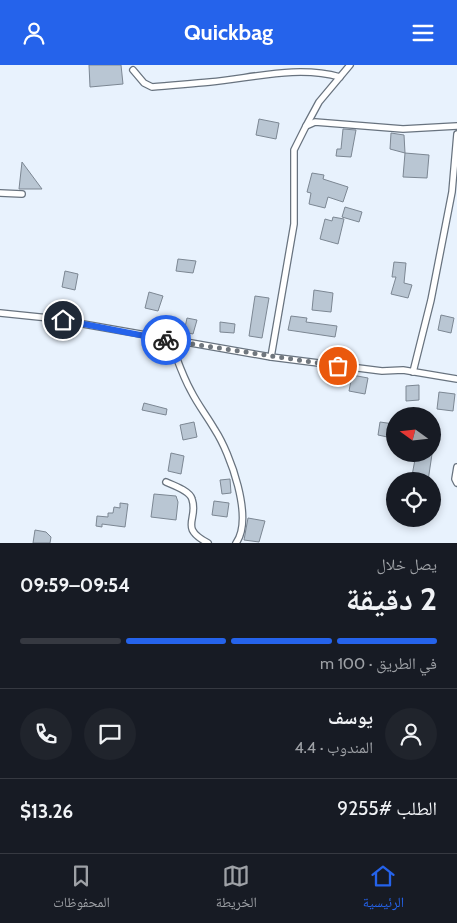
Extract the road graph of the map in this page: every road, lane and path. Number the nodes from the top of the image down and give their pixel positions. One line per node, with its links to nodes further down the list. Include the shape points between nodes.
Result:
1 (350, 65): 3 (street)
2 (133, 70): 3 (street, via 152,87 290,72)
3 (340, 77): 4 (street, via 319,102)
4 (306, 126): 5 (street, via 315,122 403,129); 11 (street, via 294,150 294,225)
5 (457, 126)
6 (457, 135): 12 (street, via 452,192)
7 (0, 193): 8 (street)
8 (22, 194)
9 (0, 313): 10 (street, via 48,318)
10 (170, 341): 11 (street); 18 (street, via 198,406 216,430 232,467 242,512)
11 (271, 357): 12 (street)
12 (413, 372): 13 (street)
13 (457, 379)
14 (457, 467): 16 (street)
15 (166, 482): 17 (street, via 190,496 193,503 191,527 198,538)
16 (457, 483)
17 (208, 543)
18 (236, 543)

